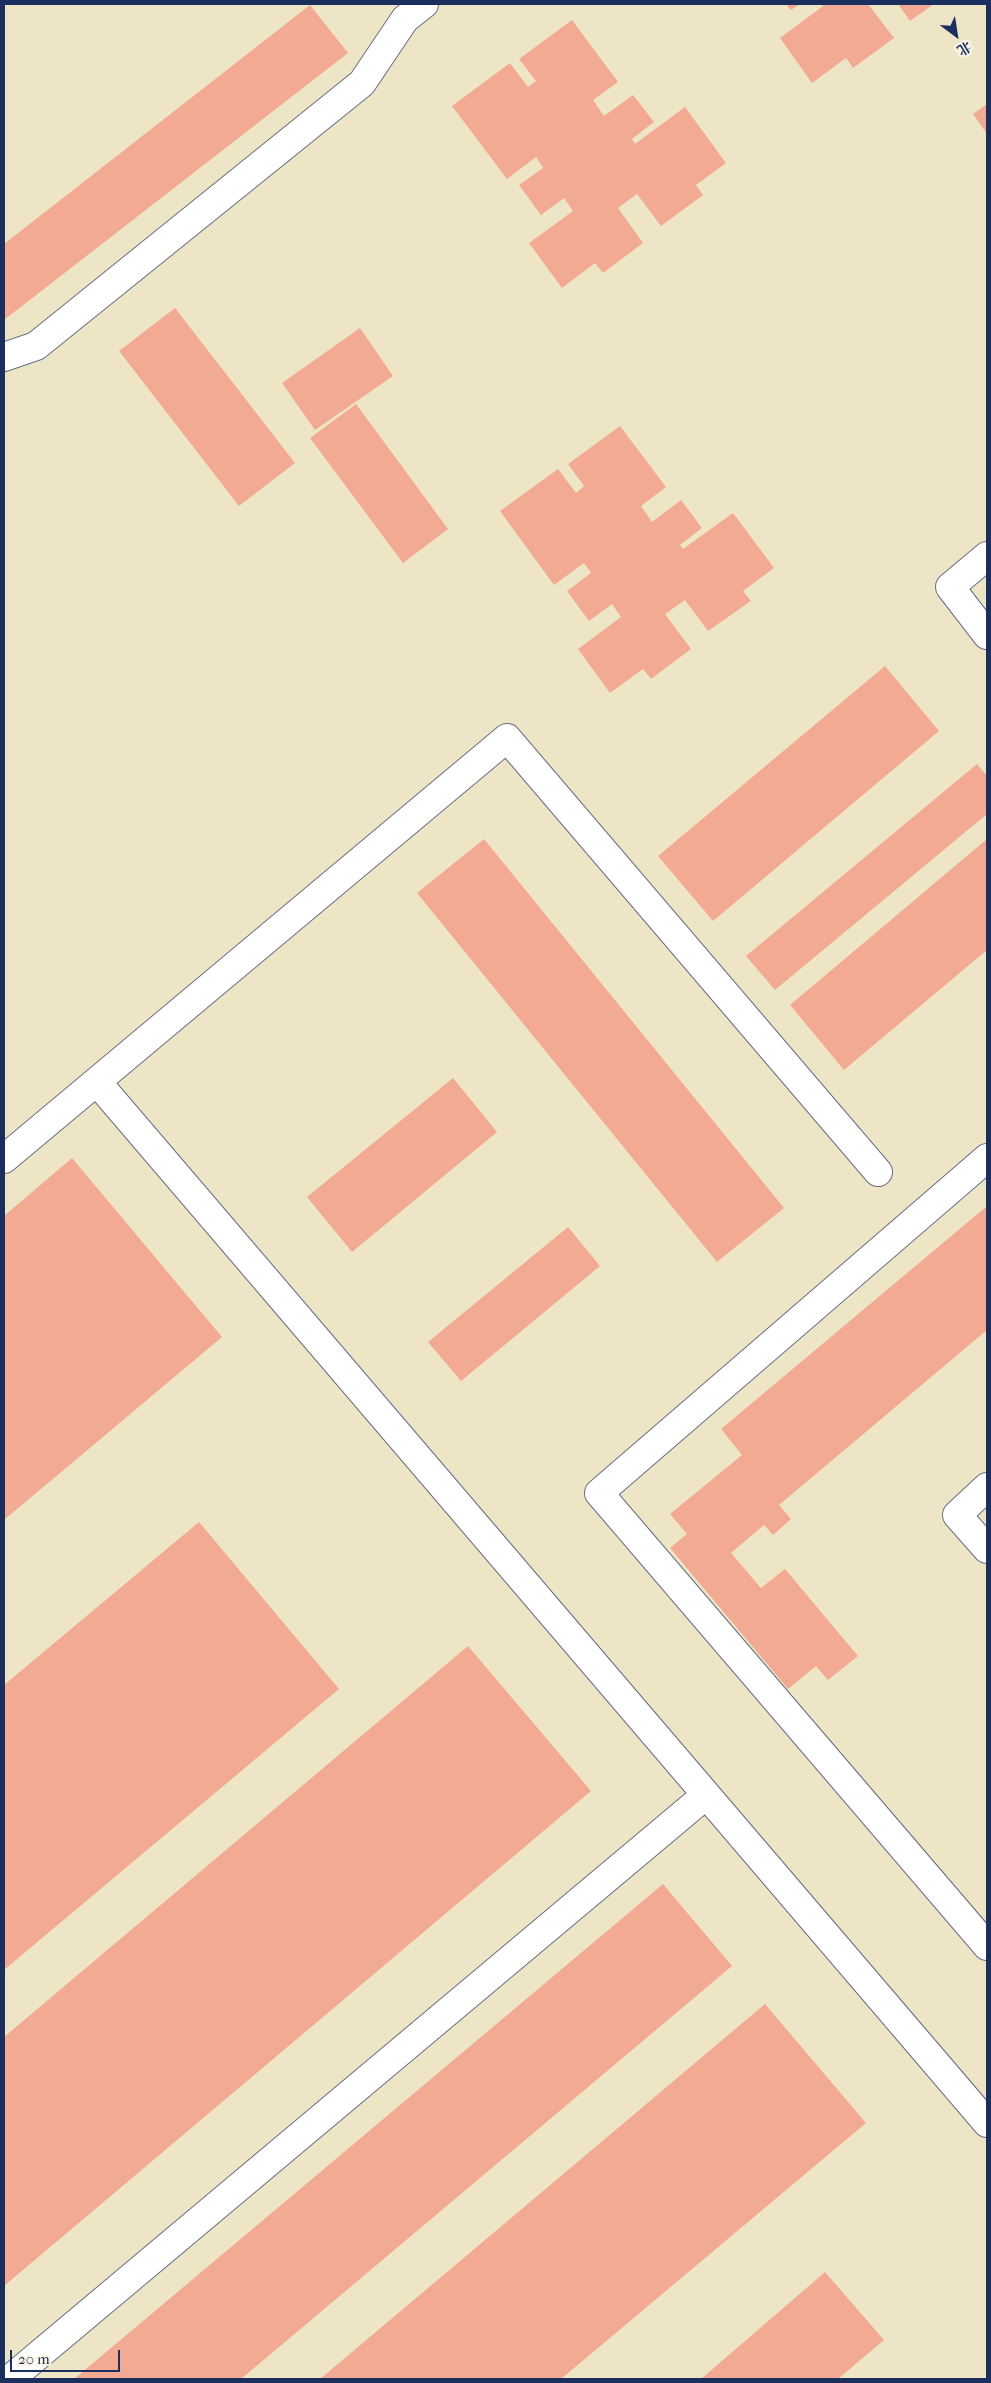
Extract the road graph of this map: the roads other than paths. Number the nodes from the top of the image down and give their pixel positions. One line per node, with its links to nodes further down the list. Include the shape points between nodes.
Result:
1 (407, 9): 2 (street, via 362,83 36,346)
2 (4, 357)
3 (987, 556): 4 (street, via 950,587)
4 (987, 635)
5 (97, 1082): 7 (street); 8 (street, via 507,738); 11 (street)
6 (987, 1158): 12 (street, via 599,1493)
7 (4, 1159)
8 (878, 1172)
9 (987, 1487): 10 (street, via 957,1515)
10 (987, 1549)
11 (706, 1795): 13 (street); 14 (street)
12 (987, 1946)
13 (987, 2124)
14 (10, 2379)

